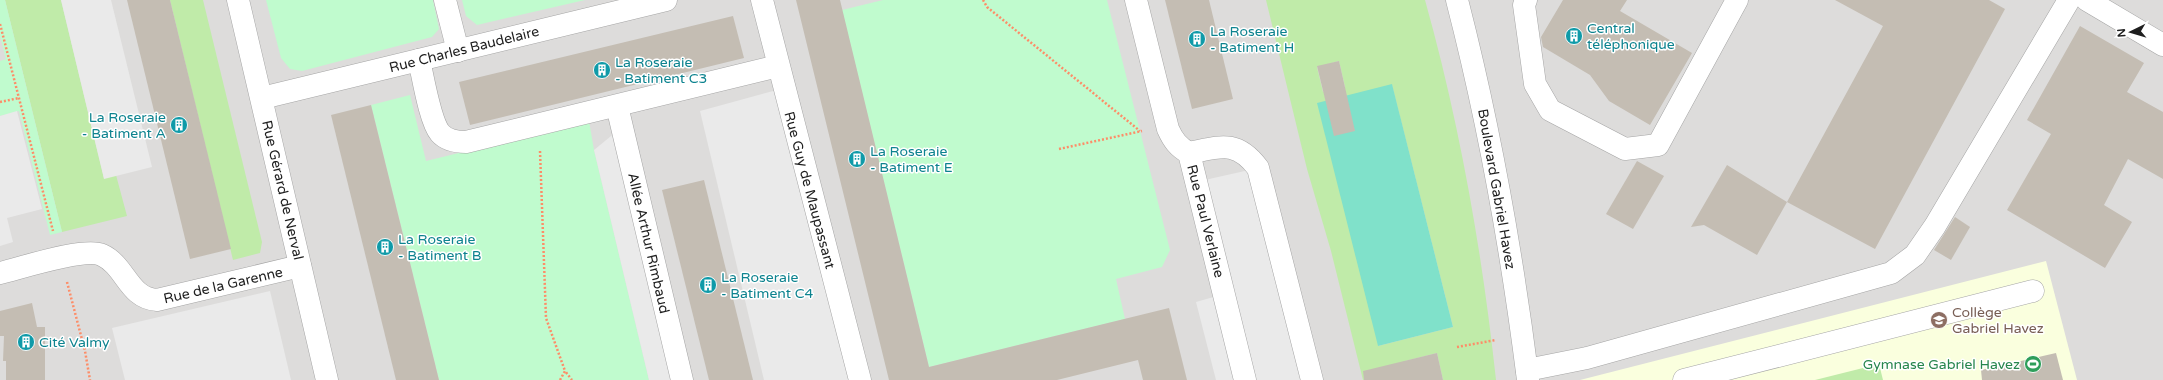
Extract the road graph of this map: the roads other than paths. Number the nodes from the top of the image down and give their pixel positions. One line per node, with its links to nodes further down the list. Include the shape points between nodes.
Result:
1 (238, 0): 15 (street, Rue Gérard de Nerval)
2 (446, 0): 12 (street)
3 (666, 0): 12 (street, Rue Charles Baudelaire)
4 (762, 0): 14 (street, Rue Guy de Maupassant)
5 (1136, 0): 17 (street, Rue Paul Verlaine, via 1168,126 1173,140)
6 (1457, 0): 21 (street, Boulevard Gabriel Havez, via 1493,163)
7 (1526, 0): 8 (street, via 1524,4 1535,84 1550,110 1625,149 1658,145)
8 (1737, 0)
9 (2069, 0): 21 (street, via 1935,226 1915,255 1892,272)
10 (2094, 2): 11 (street)
11 (2163, 45)
12 (458, 51): 13 (street, Rue Charles Baudelaire)
13 (419, 60): 15 (street, Rue Charles Baudelaire); 16 (street, via 435,123 440,133 448,140 466,142)
14 (778, 66): 16 (street); 24 (street, Rue Guy de Maupassant)
15 (262, 98): 18 (street, Rue Gérard de Nerval)
16 (617, 106): 23 (street, Allée Arthur Rimbaud)
17 (1189, 153): 25 (street, Rue Paul Verlaine); 26 (street, via 1231,147 1243,151 1258,168)
18 (300, 266): 19 (street, Rue de la Garenne, via 157,300 143,298 111,261 93,253 60,258); 22 (street, Rue Gérard de Nerval)
19 (0, 273)
20 (2033, 291): 27 (street)
21 (1527, 375)
22 (328, 380)
23 (682, 380)
24 (860, 380)
25 (1245, 380)
26 (1312, 380)
27 (1684, 380)

